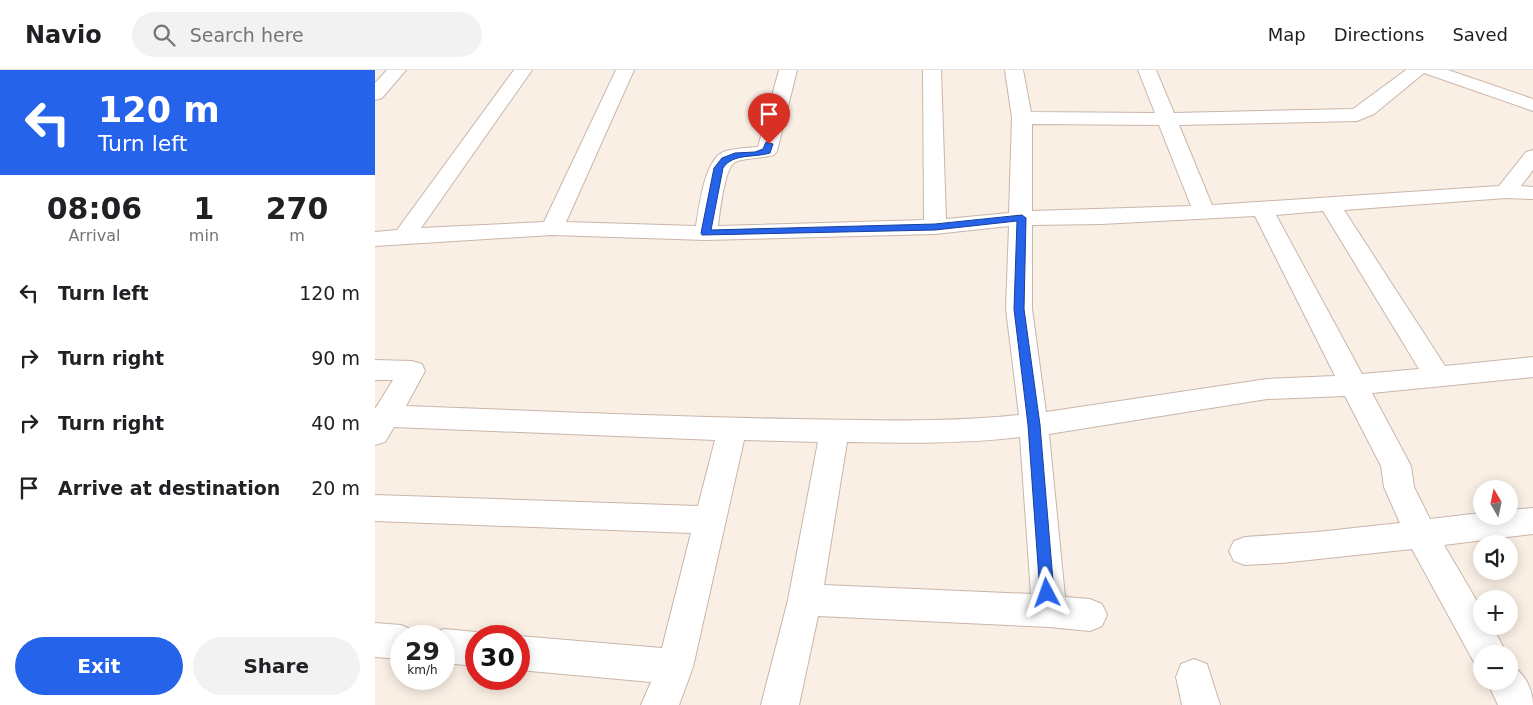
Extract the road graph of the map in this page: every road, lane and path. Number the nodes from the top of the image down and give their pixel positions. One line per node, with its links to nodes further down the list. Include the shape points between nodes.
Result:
1 (397, 70): 10 (street)
2 (523, 70): 24 (street)
3 (625, 70): 22 (street)
4 (788, 70): 23 (street, via 767,151 725,159 719,168)
5 (932, 70): 21 (street)
6 (1014, 70): 12 (street)
7 (1147, 70): 13 (street)
8 (1417, 70): 13 (street, via 1357,115)
9 (1431, 70): 11 (street)
10 (375, 94)
11 (1533, 105)
12 (1022, 118): 13 (street); 20 (street)
13 (1167, 119): 19 (street)
14 (1533, 156): 15 (street)
15 (1506, 192): 16 (street); 17 (street)
16 (1533, 193)
17 (1329, 204): 18 (street); 28 (street)
18 (1262, 209): 19 (street); 29 (street)
19 (1205, 212): 20 (street)
20 (1022, 218): 21 (street); 31 (street, via 1019,309)
21 (935, 227): 23 (street)
22 (552, 228): 23 (street); 24 (street)
23 (706, 233)
24 (404, 236): 25 (street)
25 (375, 239)
26 (1533, 366): 28 (street)
27 (375, 370): 30 (street, via 412,371)
28 (1438, 377): 29 (street)
29 (1355, 385): 31 (street, via 1267,389); 37 (street, via 1396,466 1399,487)
30 (380, 425): 32 (street)
31 (1034, 425): 33 (street, via 908,432); 40 (street)
32 (732, 429): 33 (street); 35 (street)
33 (835, 430): 39 (street)
34 (375, 508): 35 (street)
35 (710, 520): 46 (street)
36 (1533, 521): 37 (street)
37 (1421, 535): 38 (street, via 1288,550); 44 (street)
38 (1245, 551)
39 (805, 600): 40 (street); 49 (street)
40 (1049, 611): 41 (street)
41 (1090, 615)
42 (375, 640): 43 (street)
43 (390, 641)
44 (1484, 645)
45 (530, 654): 46 (street)
46 (675, 667): 48 (street)
47 (1510, 690): 50 (street)
48 (661, 705)
49 (780, 705)
50 (1519, 705)

